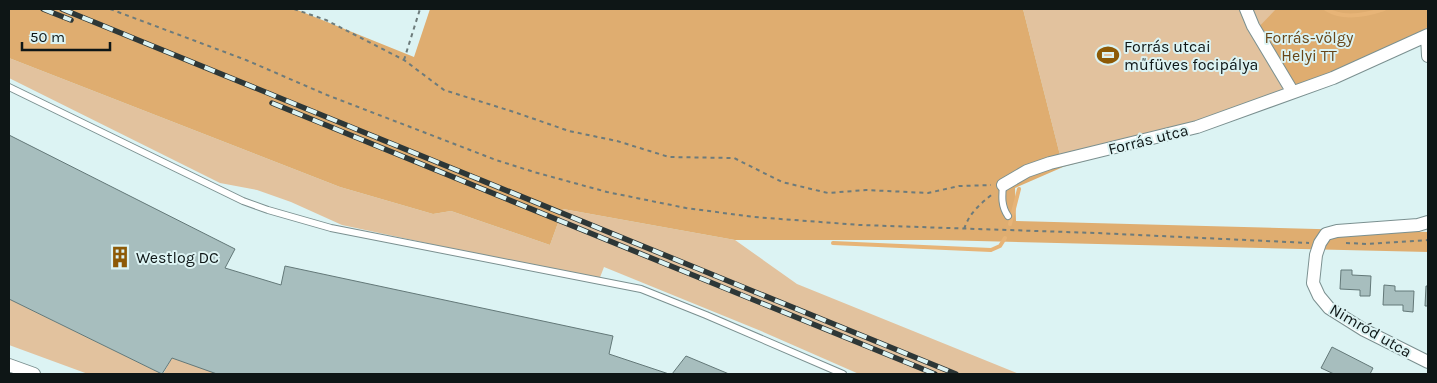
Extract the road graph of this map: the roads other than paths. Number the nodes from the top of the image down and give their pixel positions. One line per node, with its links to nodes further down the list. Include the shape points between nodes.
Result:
1 (1248, 11): 5 (street, via 1253,26)
2 (1428, 36): 3 (street); 5 (street, Forrás utca, via 1333,78)
3 (1428, 56)
4 (9, 87): 12 (lane, via 243,201 268,210 331,228 641,290 706,314)
5 (1292, 92): 6 (street, Forrás utca, via 1197,127 1050,163 1027,171)
6 (1003, 185): 7 (lane, via 1004,211)
7 (1008, 216)
8 (1428, 222): 9 (street, Nimród utca, via 1326,234 1316,255 1313,283 1329,308 1364,330)
9 (1428, 361)
10 (9, 365): 11 (street)
11 (34, 374)
12 (843, 374)

